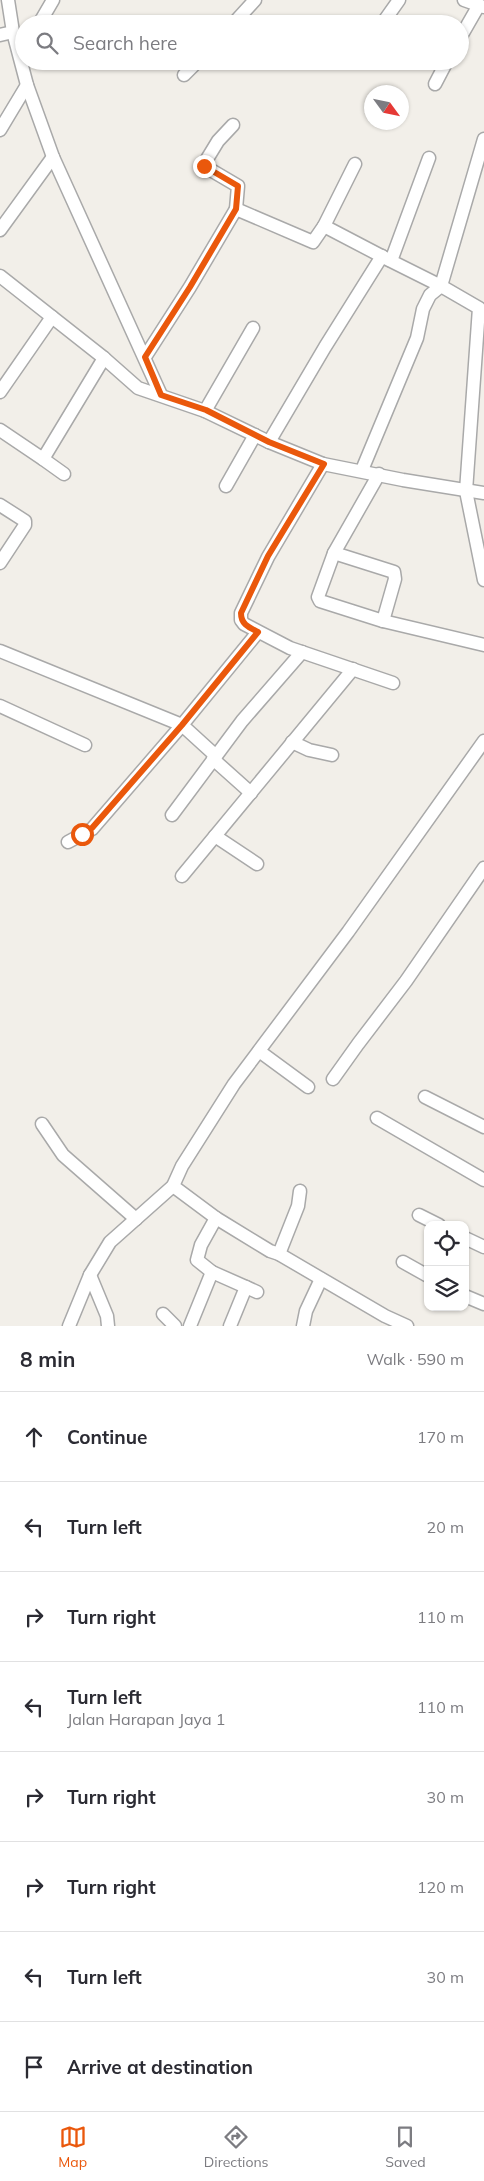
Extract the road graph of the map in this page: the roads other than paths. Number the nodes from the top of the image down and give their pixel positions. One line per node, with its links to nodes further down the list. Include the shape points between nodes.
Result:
1 (8, 0): 11 (street)
2 (53, 0): 7 (street)
3 (255, 0): 8 (street)
4 (399, 0): 9 (street)
5 (464, 0): 6 (street)
6 (481, 6): 10 (street)
7 (44, 15)
8 (241, 15)
9 (388, 15)
10 (469, 24)
11 (6, 33): 12 (street)
12 (15, 44)
13 (25, 70): 18 (street)
14 (190, 70): 16 (street)
15 (442, 70): 17 (street)
16 (184, 76)
17 (435, 84)
18 (27, 85): 20 (street); 22 (street)
19 (233, 125): 25 (street, via 218,141 204,166 238,186)
20 (0, 130)
21 (484, 139): 30 (street)
22 (53, 157): 27 (street); 33 (street)
23 (430, 158): 28 (street)
24 (354, 164): 26 (street)
25 (236, 209): 26 (street, via 313,242); 33 (street)
26 (324, 226): 28 (street)
27 (0, 230)
28 (387, 258): 30 (street); 40 (street, via 325,347)
29 (0, 276): 31 (street)
30 (441, 286): 43 (street, via 430,295 423,309 417,338); 47 (street, via 479,308)
31 (52, 317): 34 (street); 35 (street)
32 (253, 328): 37 (street)
33 (145, 357): 36 (street)
34 (104, 358): 36 (street, via 138,388); 41 (street)
35 (0, 392)
36 (161, 395): 37 (street)
37 (206, 410): 39 (street)
38 (0, 430): 41 (street)
39 (255, 435): 40 (street); 46 (street)
40 (269, 442): 42 (street)
41 (43, 459): 44 (street)
42 (324, 464): 43 (street); 54 (street, via 268,556 241,613 244,624)
43 (362, 470): 45 (street)
44 (64, 474)
45 (379, 474): 47 (street); 50 (street)
46 (226, 486)
47 (466, 491): 48 (street); 52 (street)
48 (484, 493)
49 (0, 505): 51 (street, via 25,521)
50 (334, 553): 53 (street, via 394,572 395,579); 53 (street, via 318,597 320,601)
51 (0, 562)
52 (483, 573)
53 (383, 621): 55 (street)
54 (258, 632): 57 (street); 61 (street)
55 (484, 646)
56 (0, 650): 61 (street)
57 (302, 652): 58 (street); 66 (street)
58 (352, 669): 59 (street); 63 (street)
59 (393, 683)
60 (0, 706): 64 (street)
61 (182, 725): 66 (street); 70 (street, via 92,828)
62 (484, 741): 74 (street, via 348,932)
63 (292, 742): 65 (street); 67 (street)
64 (85, 745)
65 (332, 755)
66 (214, 757): 67 (street); 68 (street)
67 (251, 793): 69 (street)
68 (172, 814)
69 (215, 836): 71 (street); 73 (street)
70 (68, 842)
71 (257, 864)
72 (484, 868): 75 (street)
73 (182, 876)
74 (258, 1051): 76 (street); 82 (street, via 187,1158)
75 (333, 1079)
76 (308, 1087)
77 (425, 1097): 80 (street)
78 (377, 1118): 81 (street)
79 (42, 1124): 86 (street, via 63,1155)
80 (484, 1127)
81 (484, 1180)
82 (173, 1186): 85 (street); 86 (street)
83 (300, 1191): 90 (street, via 298,1206)
84 (419, 1215): 87 (street)
85 (216, 1218): 90 (street); 92 (street, via 197,1254 201,1265)
86 (136, 1219): 94 (street, via 110,1242)
87 (431, 1221)
88 (469, 1240): 89 (street)
89 (484, 1247)
90 (279, 1254): 95 (street)
91 (402, 1262): 93 (street)
92 (212, 1272): 103 (street); 104 (street, via 252,1289)
93 (424, 1274)
94 (90, 1275): 100 (street); 101 (street)
95 (321, 1279): 99 (street); 105 (street, via 306,1311)
96 (469, 1298): 97 (street)
97 (484, 1304)
98 (163, 1314): 102 (street)
99 (384, 1321): 106 (street)
100 (69, 1326)
101 (108, 1326)
102 (175, 1326)
103 (190, 1326)
104 (230, 1326)
105 (303, 1326)
106 (407, 1326)

